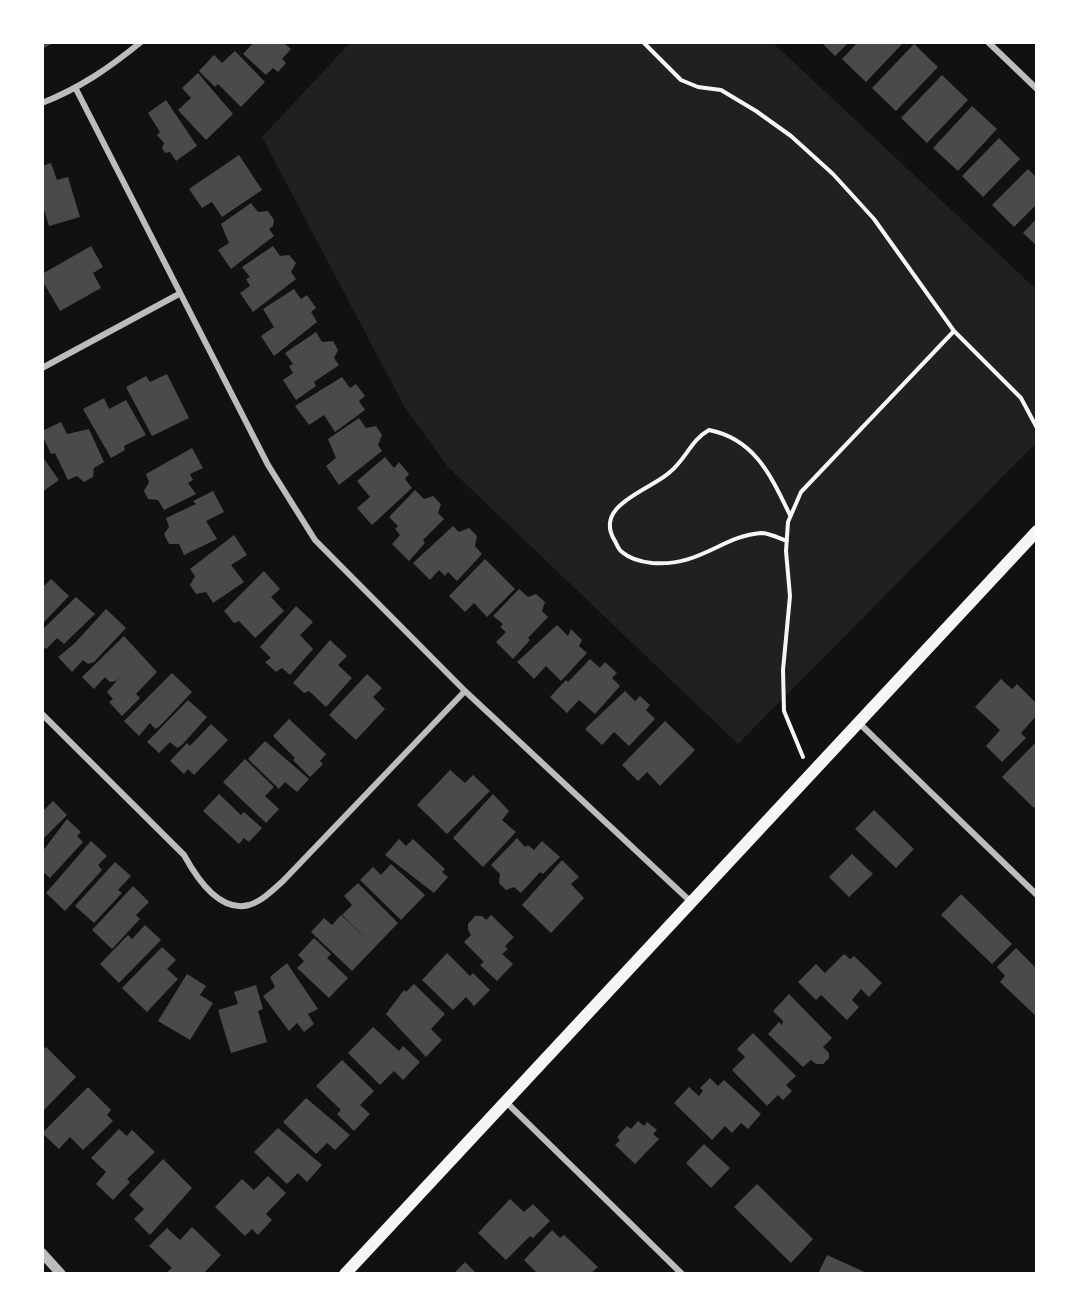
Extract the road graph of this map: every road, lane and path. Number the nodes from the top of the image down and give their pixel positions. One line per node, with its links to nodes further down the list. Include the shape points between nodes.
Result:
1 (141, 42): 4 (street)
2 (643, 42): 8 (path, via 681,80 721,90 756,111 833,174 874,219)
3 (988, 42): 5 (street)
4 (76, 89): 6 (street); 7 (street)
5 (1037, 89)
6 (42, 103)
7 (179, 294): 9 (street); 14 (street, via 268,465 315,540)
8 (954, 331): 10 (path, via 1021,398); 11 (path, via 801,492)
9 (42, 368)
10 (1037, 428)
11 (791, 515): 13 (path); 13 (path, via 770,473 752,451 728,434 709,430 696,437 672,471 620,504 610,521 610,534 621,552 642,562 668,564 696,558 763,533)
12 (1037, 531): 16 (main road)
13 (787, 541): 17 (path, via 790,596 783,670 784,711)
14 (465, 691): 15 (street, via 283,881 250,905 236,907 212,894 184,855); 19 (street)
15 (42, 714)
16 (858, 721): 17 (main road); 18 (street)
17 (809, 773): 19 (main road)
18 (1037, 895)
19 (690, 901): 20 (main road)
20 (505, 1101): 23 (main road); 24 (street)
21 (42, 1253): 22 (street)
22 (61, 1274)
23 (345, 1274)
24 (682, 1274)

